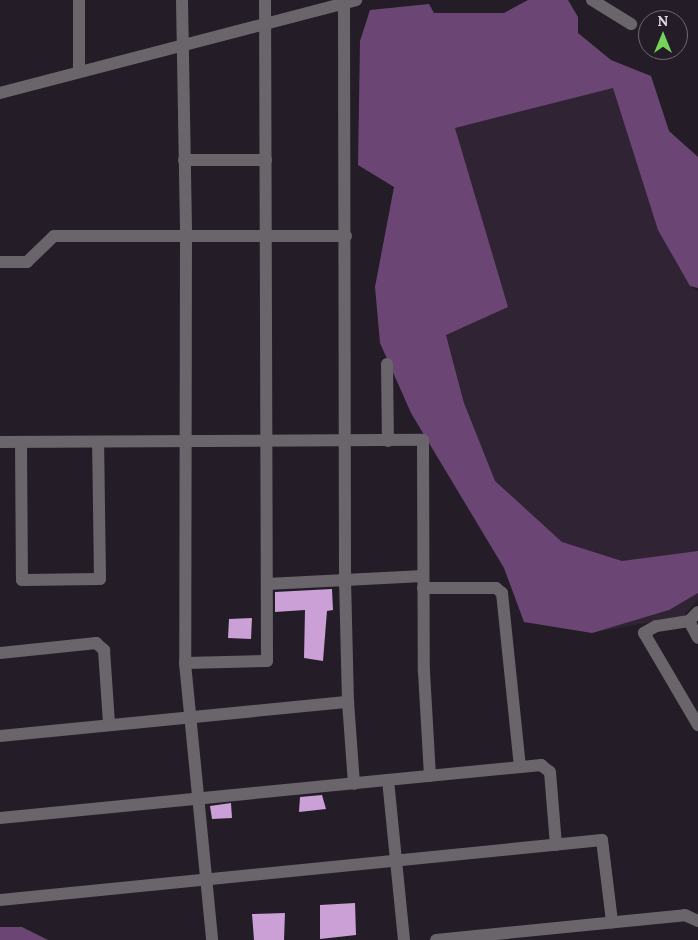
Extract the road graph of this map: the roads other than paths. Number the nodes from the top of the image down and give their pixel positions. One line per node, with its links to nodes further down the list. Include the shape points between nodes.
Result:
1 (79, 0): 9 (street)
2 (182, 0): 8 (street)
3 (265, 0): 6 (street)
4 (592, 0): 7 (street)
5 (350, 2): 6 (street); 15 (street)
6 (266, 23): 8 (street); 12 (street)
7 (631, 24)
8 (183, 44): 9 (street); 11 (street)
9 (79, 72): 10 (street)
10 (0, 93)
11 (184, 160): 12 (street); 13 (street)
12 (266, 160): 14 (street)
13 (186, 236): 14 (street); 16 (street, via 54,236 27,262); 22 (street)
14 (266, 236): 15 (street); 18 (street)
15 (346, 236): 19 (street)
16 (0, 262)
17 (387, 364): 20 (street)
18 (267, 441): 19 (street); 22 (street); 27 (street)
19 (346, 441): 20 (street); 25 (street)
20 (388, 441): 26 (street, via 423,440)
21 (0, 442): 23 (street)
22 (184, 442): 24 (street); 32 (street)
23 (21, 443): 24 (street); 24 (street, via 22,580 100,579)
24 (98, 443)
25 (345, 580): 26 (street); 27 (street); 33 (street)
26 (423, 582): 38 (street, via 496,588 502,593); 39 (street)
27 (267, 584): 32 (street, via 267,662)
28 (698, 612): 29 (street)
29 (688, 621): 30 (street); 36 (street, via 656,626 644,633)
30 (698, 638)
31 (0, 653): 35 (street, via 96,643 104,650)
32 (185, 663): 34 (street)
33 (348, 702): 34 (street); 41 (street)
34 (190, 716): 35 (street); 42 (street)
35 (109, 724): 37 (street)
36 (698, 725)
37 (0, 736)
38 (520, 767): 39 (street); 44 (street, via 542,765 550,772)
39 (430, 776): 40 (street)
40 (388, 780): 41 (street); 45 (street)
41 (354, 784): 42 (street)
42 (198, 799): 43 (street); 46 (street)
43 (0, 818)
44 (556, 845): 45 (street); 49 (street, via 602,840)
45 (396, 861): 46 (street); 51 (street)
46 (206, 880): 47 (street); 50 (street)
47 (0, 900)
48 (698, 921): 49 (street, via 685,915)
49 (612, 922): 52 (street)
50 (212, 940)
51 (404, 940)
52 (436, 940)

